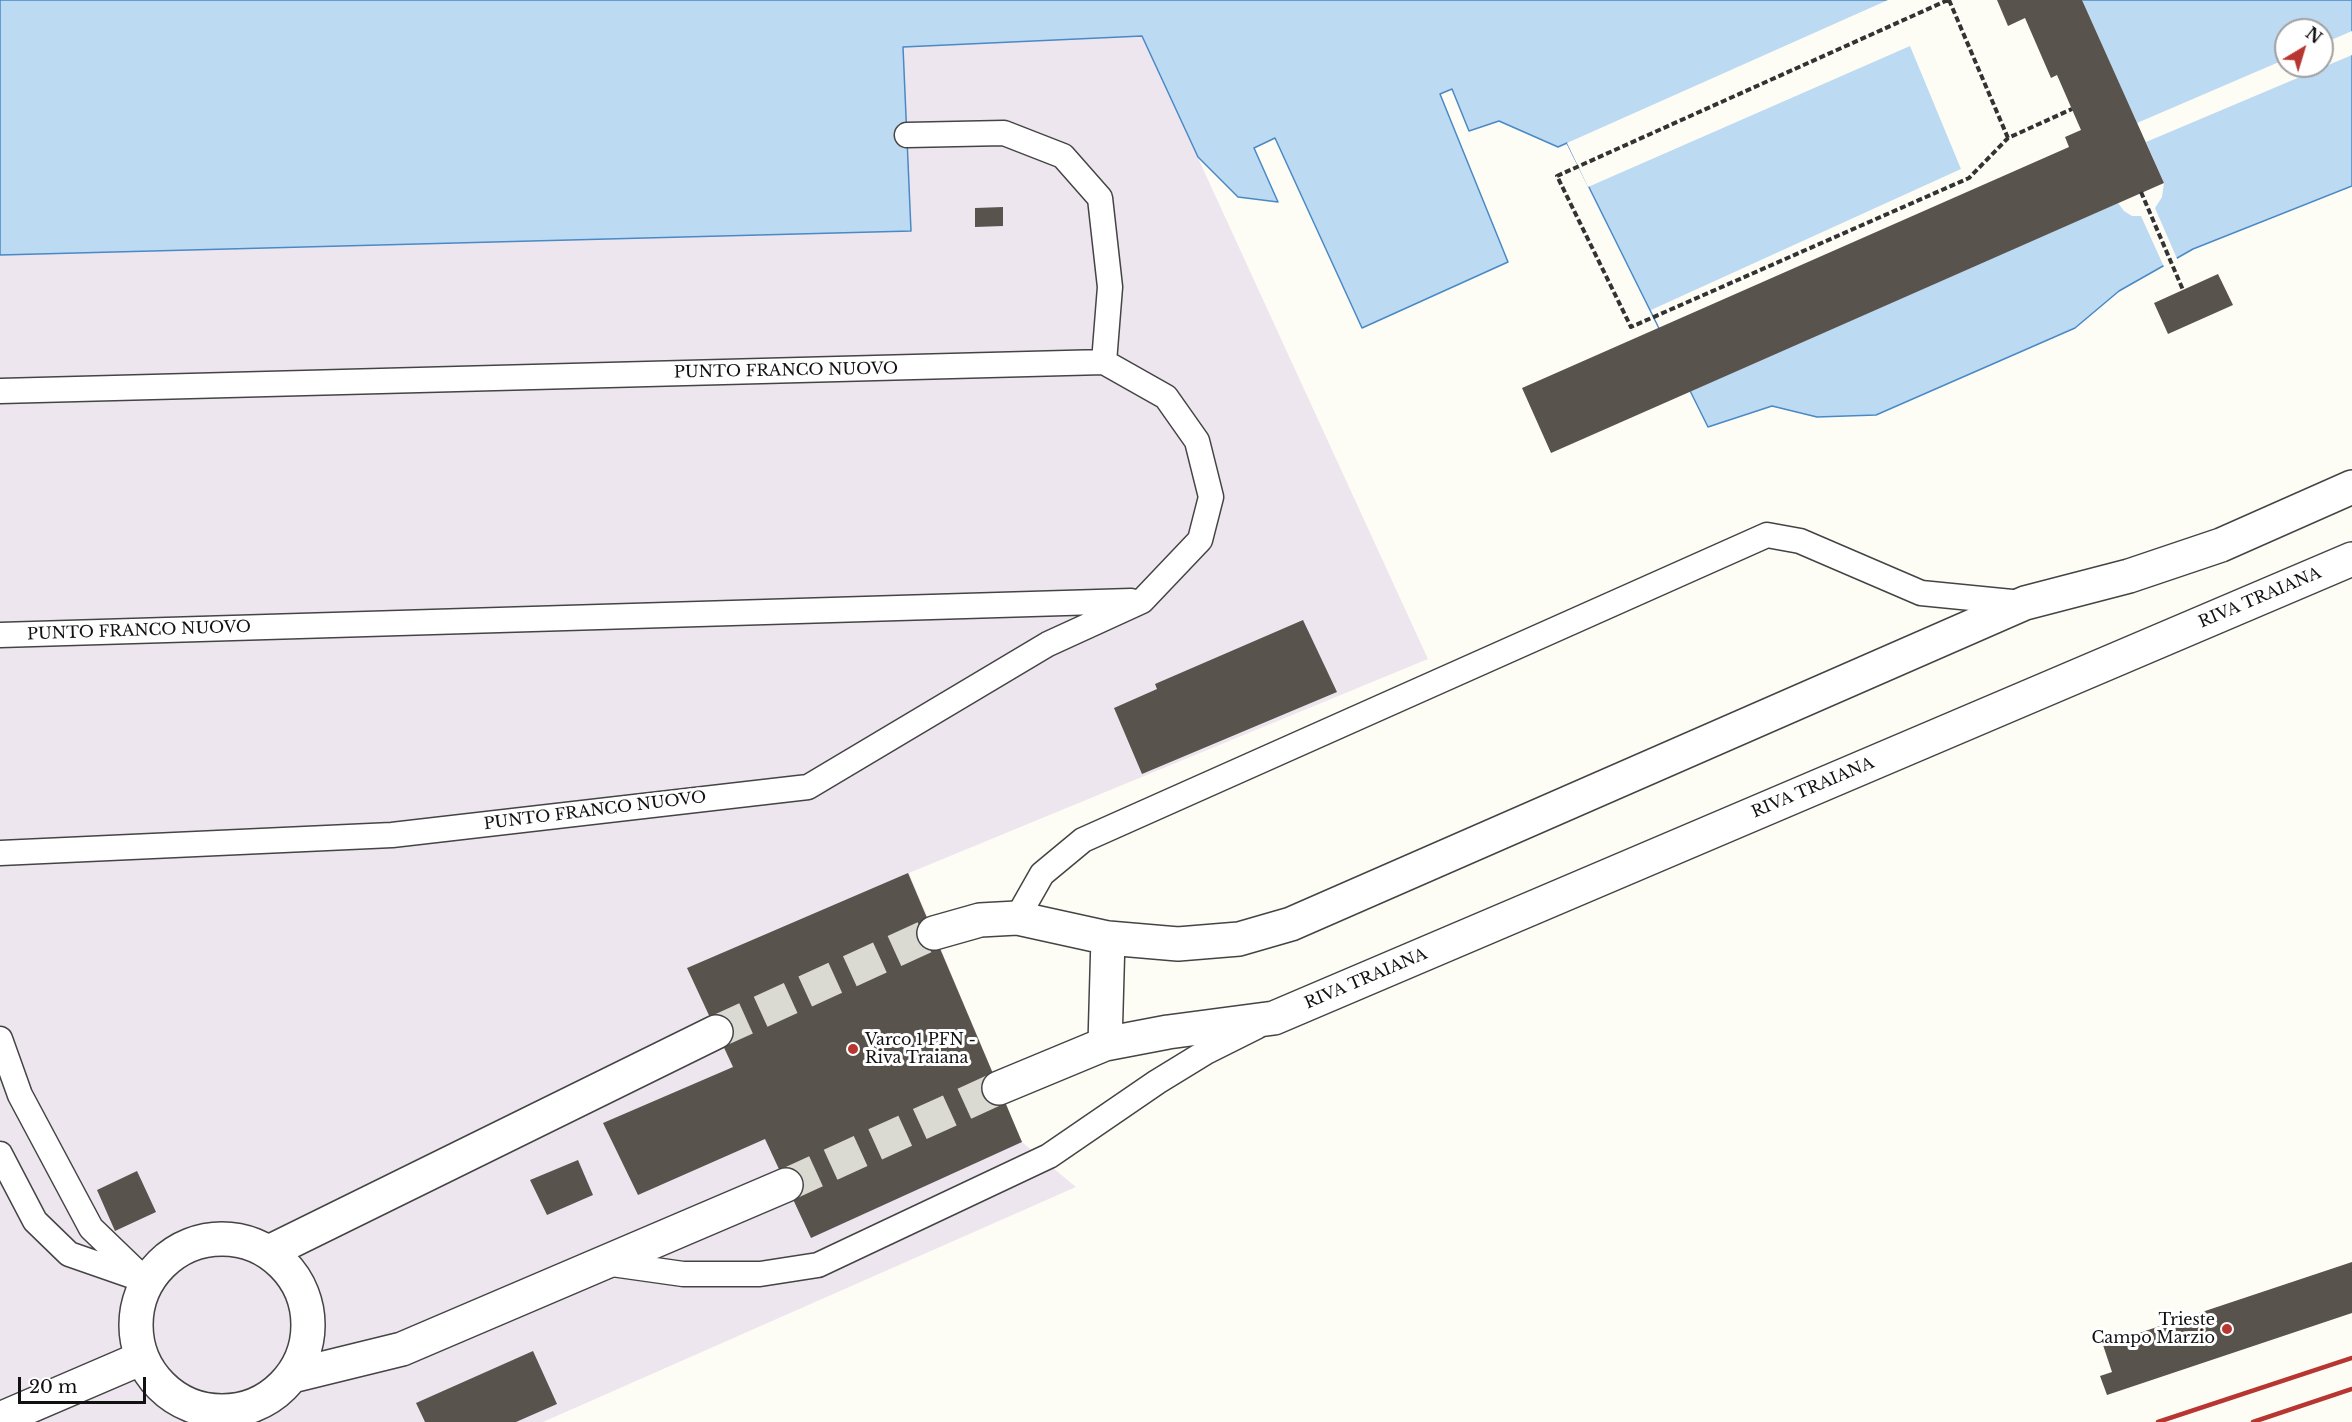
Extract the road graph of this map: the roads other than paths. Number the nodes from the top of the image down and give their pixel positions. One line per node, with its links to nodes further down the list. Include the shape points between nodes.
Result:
1 (907, 135): 2 (lane, via 1004,133 1063,156 1100,198 1110,287)
2 (1104, 362): 3 (lane, PUNTO FRANCO NUOVO); 6 (lane, PUNTO FRANCO NUOVO, via 1166,397 1197,441 1211,497 1200,540)
3 (0, 391)
4 (2352, 487): 7 (street, via 2221,545 2129,576)
5 (2352, 559): 13 (street, RIVA TRAIANA)
6 (1142, 601): 8 (lane, PUNTO FRANCO NUOVO); 9 (lane, PUNTO FRANCO NUOVO, via 1048,644 808,787 392,835)
7 (2025, 603): 10 (lane, via 1921,593 1800,541 1767,535 1083,840 1042,874); 12 (street, via 1292,924 1239,939 1178,944)
8 (0, 635)
9 (0, 853)
10 (1017, 918): 11 (street, via 980,920); 12 (street)
11 (934, 933)
12 (1108, 938): 16 (street)
13 (1274, 1018): 16 (street, RIVA TRAIANA); 21 (lane, RIVA TRAIANA, via 1196,1058 1049,1156 818,1264 760,1274 683,1274)
14 (716, 1032): 20 (street)
15 (0, 1039): 22 (lane, via 20,1095 91,1228)
16 (1105, 1044): 17 (street, RIVA TRAIANA)
17 (999, 1088)
18 (0, 1154): 22 (lane, via 35,1221 69,1254)
19 (786, 1185): 21 (street)
20 (269, 1252): 22 (street, via 243,1240 215,1238 188,1244 164,1259); 24 (street, via 290,1271 304,1296 309,1323 305,1351)
21 (605, 1263): 24 (street, via 402,1349)
22 (146, 1281): 23 (street, via 136,1307 135,1333)
23 (141, 1358): 25 (street, via 154,1380 192,1406); 26 (street)
24 (292, 1376): 25 (street, via 276,1393 256,1404)
25 (198, 1416)
26 (0, 1419)

